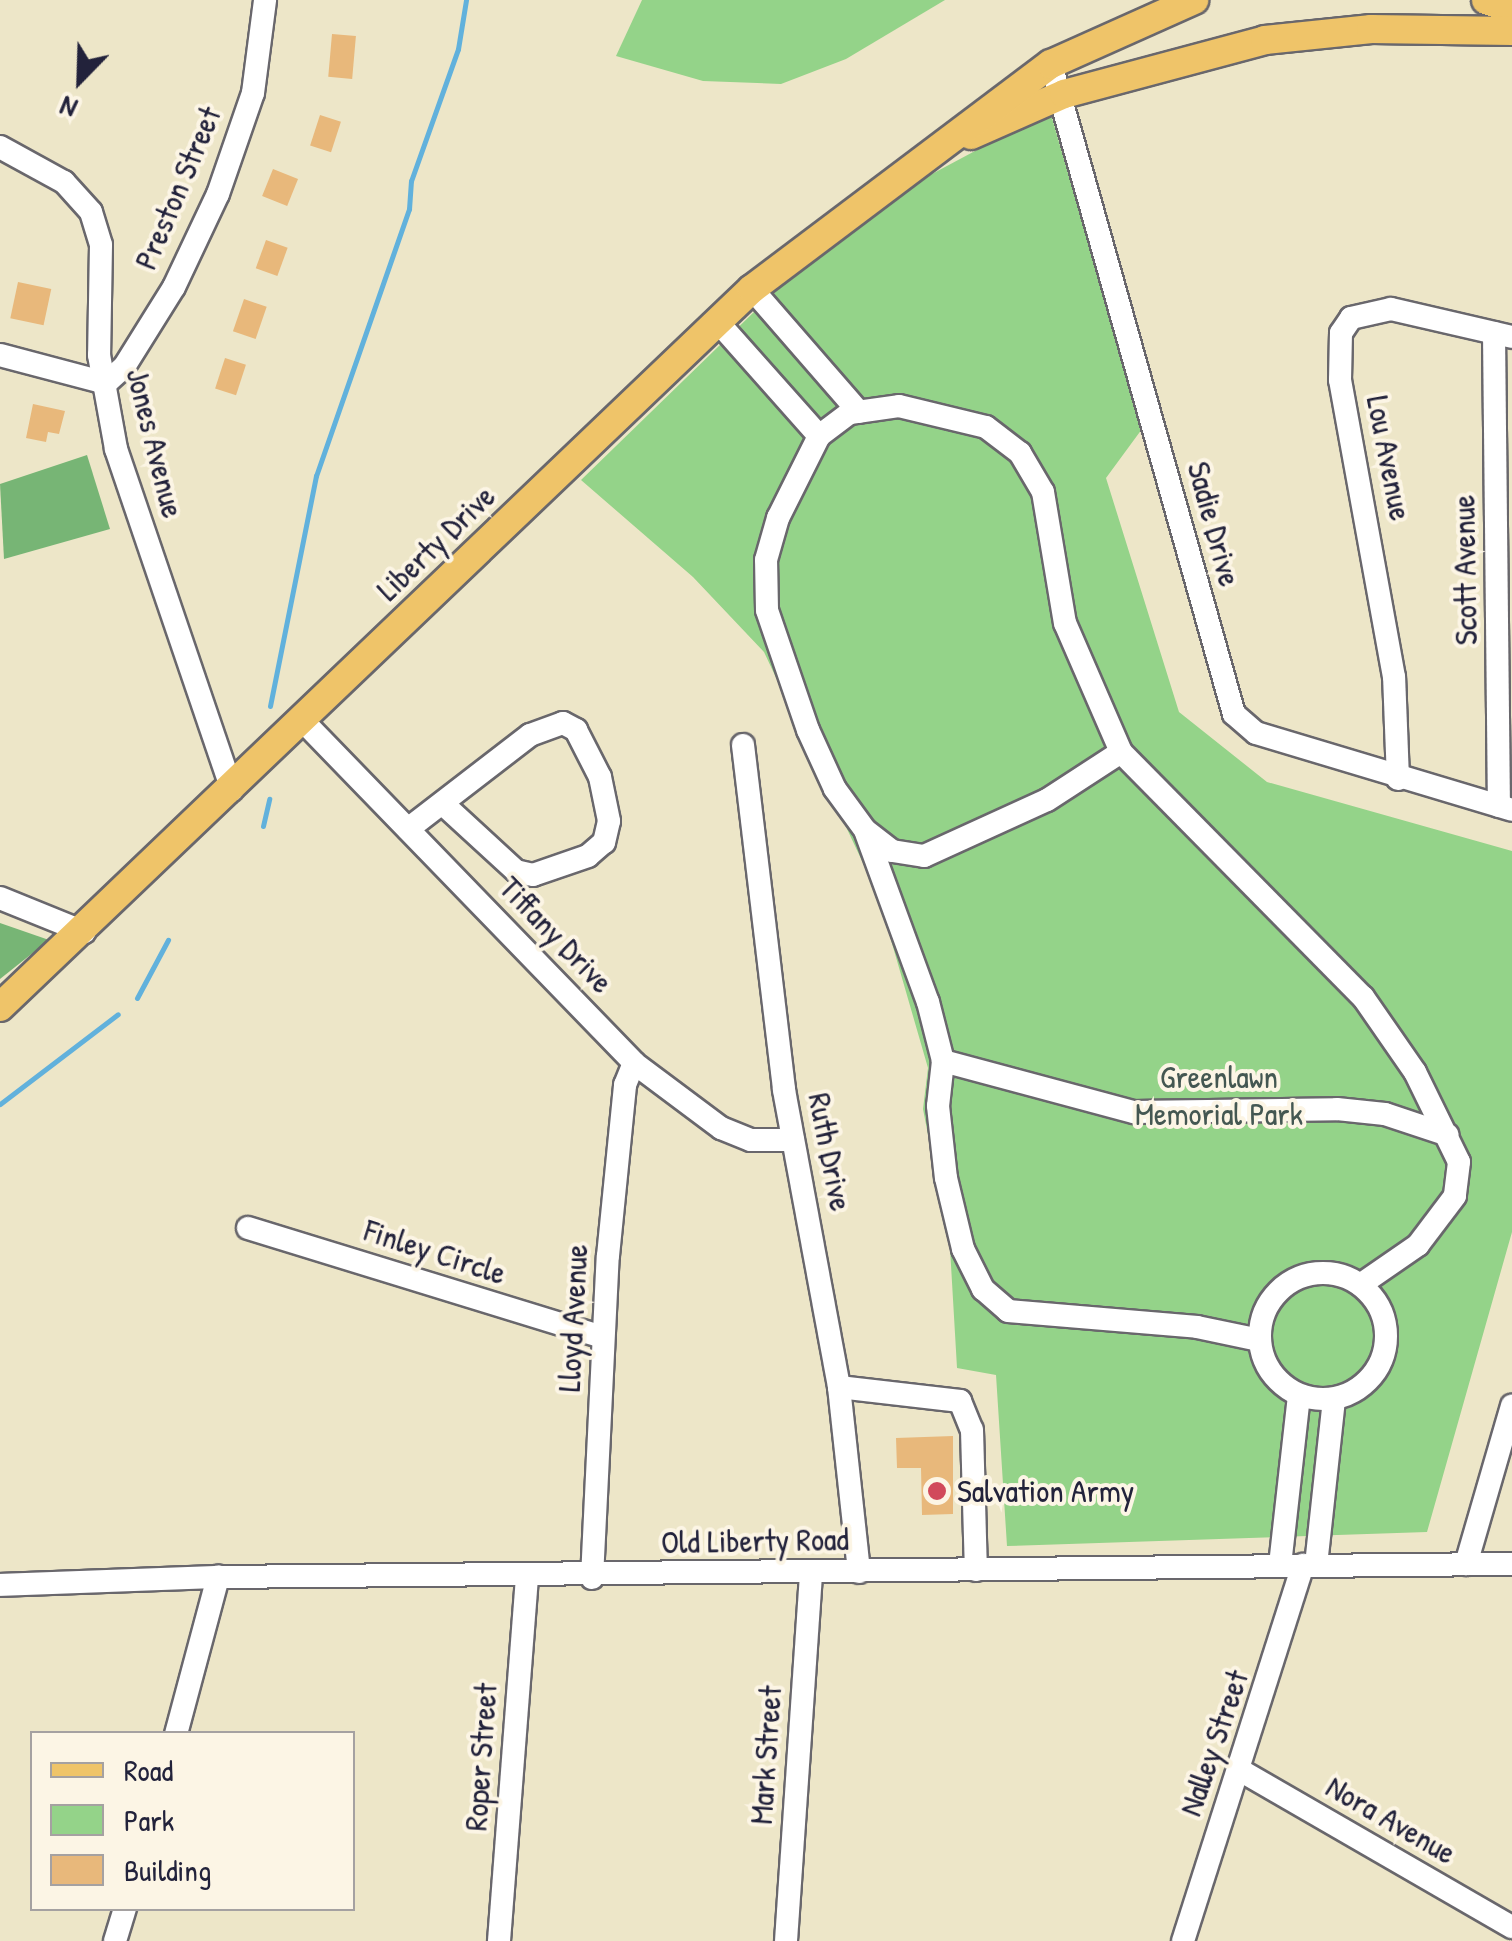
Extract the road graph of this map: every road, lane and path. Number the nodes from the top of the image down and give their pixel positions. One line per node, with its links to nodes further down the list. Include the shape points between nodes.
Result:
1 (265, 0): 14 (street, Preston Street, via 253,93 218,194 174,287 124,367)
2 (1194, 0): 6 (main road, Liberty Drive)
3 (1486, 0): 4 (main road)
4 (1512, 9)
5 (1512, 30): 7 (main road, Liberty Drive, via 1370,29 1265,40)
6 (1051, 64): 7 (street, Sadie Drive); 9 (main road, Liberty Drive)
7 (1064, 94): 9 (main road, Liberty Drive); 20 (street, Sadie Drive, via 1234,714 1256,733)
8 (0, 147): 14 (street, Jones Avenue, via 64,182 91,212 101,245 99,355)
9 (937, 149): 10 (main road, Liberty Drive)
10 (752, 289): 11 (main road, Liberty Drive); 15 (street)
11 (717, 321): 16 (street); 17 (main road, Liberty Drive)
12 (1503, 335): 20 (street, Lou Avenue, via 1391,309 1351,318 1338,349 1394,677); 23 (street, Scott Avenue)
13 (0, 354): 14 (street)
14 (106, 383): 21 (street, Jones Avenue, via 116,449)
15 (859, 412): 16 (street); 19 (street, via 899,406 938,412 986,428 1020,454 1042,492 1066,623)
16 (819, 436): 25 (street, via 778,518 766,560 767,610 808,730 835,789)
17 (302, 721): 21 (main road, Liberty Drive); 24 (street, Tiffany Drive)
18 (742, 745): 32 (street, Ruth Drive)
19 (1121, 752): 25 (street, via 1047,800 924,856 892,850); 31 (street, via 1363,997)
20 (1398, 778): 23 (street, Sadie Drive)
21 (232, 790): 27 (main road, Liberty Drive)
22 (442, 803): 22 (street, via 516,871 533,875 588,856 604,842 609,821 600,776 576,730 563,723 530,736); 24 (street)
23 (1506, 808)
24 (408, 830): 30 (street, Tiffany Drive)
25 (865, 830): 29 (street, via 918,970)
26 (0, 898): 27 (street)
27 (84, 932): 28 (main road, Liberty Drive)
28 (0, 1007)
29 (943, 1061): 31 (street, via 1134,1112 1337,1109 1385,1114); 36 (street, via 938,1106 946,1178 963,1249 983,1289 1008,1310 1197,1327)
30 (634, 1063): 32 (street, Tiffany Drive, via 721,1128 751,1140); 35 (street, Lloyd Avenue, via 616,1161)
31 (1448, 1134): 34 (street, via 1458,1162 1455,1196 1426,1238)
32 (793, 1140): 37 (street, Ruth Drive)
33 (248, 1228): 35 (street, Finley Circle)
34 (1360, 1285): 36 (street, via 1322,1273 1292,1281 1270,1301); 39 (street, via 1384,1319 1382,1361 1354,1392)
35 (603, 1337): 49 (street, Lloyd Avenue)
36 (1259, 1340): 38 (street, via 1271,1373)
37 (848, 1388): 44 (street, via 960,1401 972,1430); 46 (street, Ruth Drive)
38 (1299, 1395): 39 (street); 43 (street)
39 (1334, 1399): 43 (street)
40 (1512, 1406): 41 (street)
41 (1466, 1564): 42 (street, Old Liberty Road); 43 (street, Old Liberty Road)
42 (1512, 1564)
43 (1300, 1565): 44 (street, Old Liberty Road); 52 (street, Nalley Street)
44 (976, 1570): 46 (street, Old Liberty Road)
45 (810, 1572): 46 (street, Old Liberty Road); 49 (street, Old Liberty Road); 57 (street, Mark Street)
46 (859, 1572)
47 (218, 1577): 48 (street, Old Liberty Road); 50 (street, Old Liberty Road); 51 (street)
48 (527, 1578): 49 (street, Old Liberty Road); 56 (street, Roper Street)
49 (592, 1578)
50 (0, 1585)
51 (177, 1731)
52 (1238, 1770): 54 (street, Nora Avenue); 58 (street, Nalley Street)
53 (124, 1911): 55 (street)
54 (1512, 1927)
55 (116, 1941)
56 (499, 1941)
57 (786, 1941)
58 (1183, 1941)

